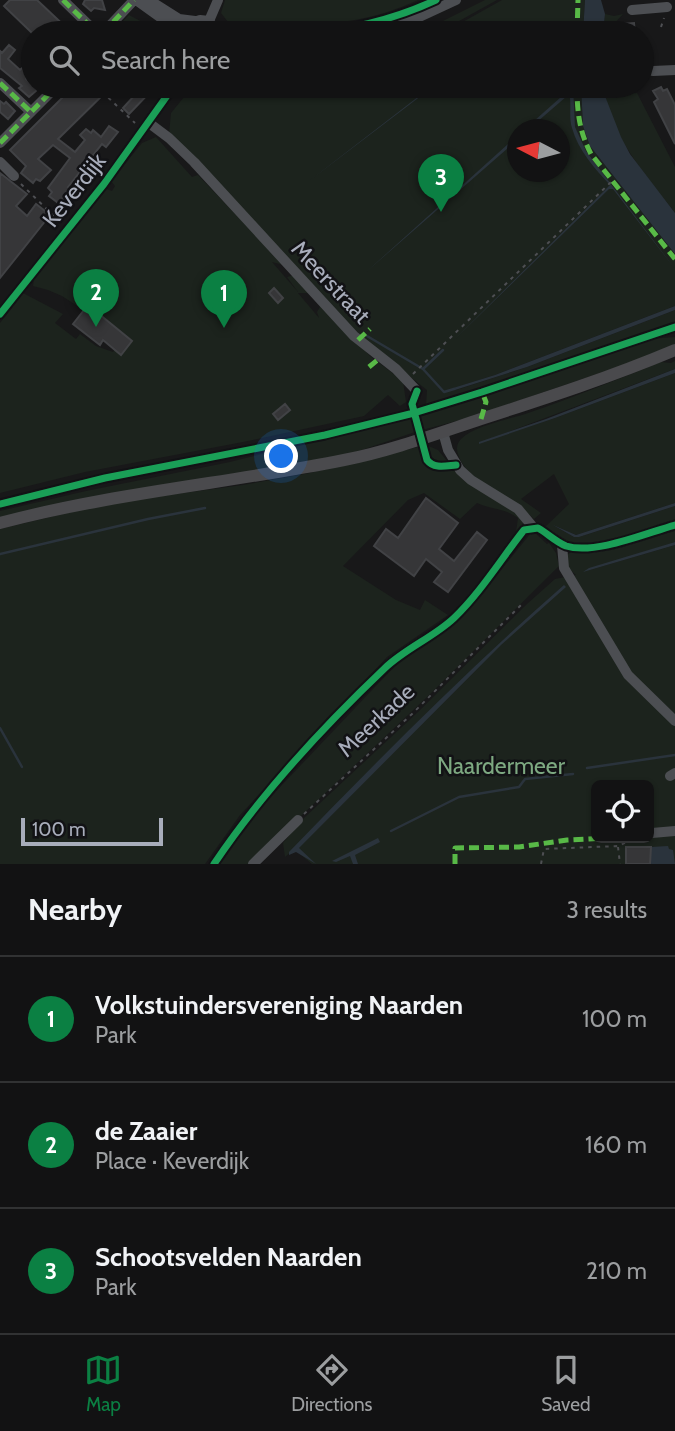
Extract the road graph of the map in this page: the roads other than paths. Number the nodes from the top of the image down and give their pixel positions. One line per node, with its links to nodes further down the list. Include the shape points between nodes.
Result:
1 (62, 0): 8 (street)
2 (135, 0): 9 (street); 10 (street)
3 (149, 0): 11 (street, via 179,19)
4 (218, 0): 12 (street)
5 (456, 0): 13 (street)
6 (669, 7): 7 (street)
7 (632, 10)
8 (84, 21)
9 (115, 21)
10 (166, 21)
11 (195, 21)
12 (217, 21)
13 (408, 21)
14 (675, 70): 15 (street)
15 (654, 71)
16 (0, 83): 19 (street)
17 (45, 98): 19 (street)
18 (166, 98): 20 (street, Keverdijk)
19 (31, 112): 21 (street)
20 (146, 127): 24 (street, Keverdijk); 26 (street, Meerstraat, via 169,138 194,162 354,336)
21 (0, 144)
22 (0, 162): 23 (street)
23 (14, 176)
24 (0, 314)
25 (675, 350): 27 (main road, via 611,377)
26 (417, 391)
27 (443, 432): 28 (main road, via 346,460 133,493); 30 (street, via 456,465 471,480 518,509)
28 (0, 523)
29 (675, 525): 31 (street, via 597,547)
30 (533, 527): 31 (street); 36 (street, via 524,530 454,618 385,668 295,761 243,821)
31 (562, 545): 32 (street, via 564,568 628,675)
32 (675, 721)
33 (298, 820): 37 (street)
34 (675, 831): 35 (street)
35 (654, 832)
36 (214, 864)
37 (253, 864)

